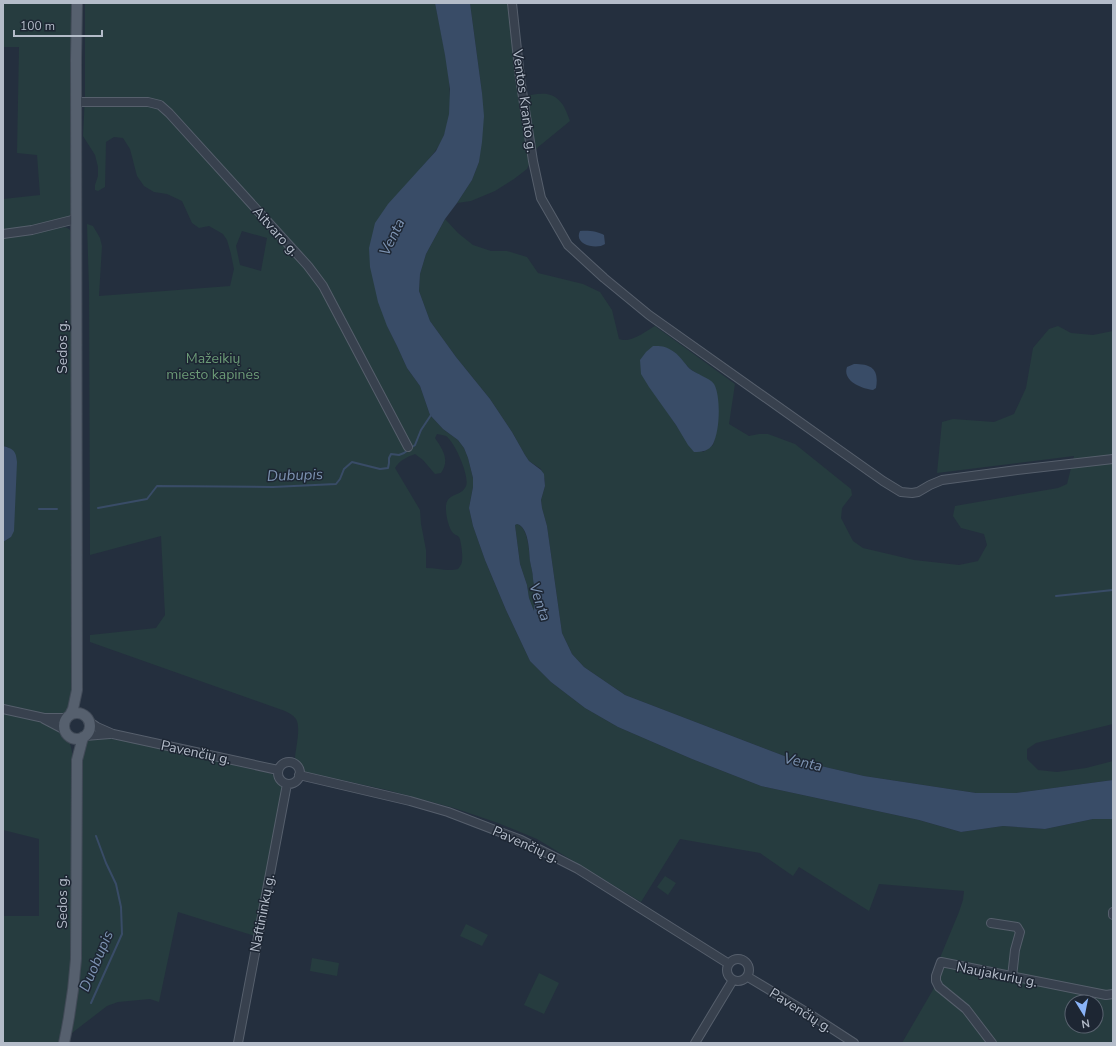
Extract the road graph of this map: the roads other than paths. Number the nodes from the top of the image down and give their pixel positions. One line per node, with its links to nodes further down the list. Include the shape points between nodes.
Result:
1 (77, 3): 3 (main road, Sedos g.)
2 (512, 3): 7 (street, Ventos Kranto g., via 520,78 541,198 568,245 649,315 901,492 918,492 942,480)
3 (76, 102): 4 (main road, Sedos g.); 6 (street, Aitvaro g., via 148,102 160,105 169,113 312,271)
4 (76, 220): 5 (street); 8 (main road, Sedos g.)
5 (3, 234)
6 (408, 447)
7 (1113, 459)
8 (77, 690): 10 (main road, Sedos g.); 12 (main road, Sedos g.)
9 (3, 709): 11 (street)
10 (69, 717): 11 (street); 12 (main road, via 78,714); 13 (main road, via 64,724)
11 (44, 718): 13 (street)
12 (86, 719): 14 (street, Pavenčių g.); 15 (main road, via 89,727)
13 (67, 733): 15 (main road, via 76,739); 16 (main road, Sedos g.)
14 (113, 734): 15 (street, Pavenčių g.); 17 (street, Pavenčių g.)
15 (84, 736): 16 (main road, Sedos g.)
16 (77, 760): 29 (main road, Sedos g., via 76,959 73,1000)
17 (278, 770): 18 (street, via 281,765 290,762 299,768); 19 (street, via 280,780)
18 (300, 775): 19 (street, via 293,783); 23 (street, Pavenčių g., via 410,801 521,840 578,869)
19 (286, 784): 30 (street, Naftininkų g.)
20 (1113, 912): 21 (street)
21 (1113, 916)
22 (991, 922): 25 (street, via 1016,928 1020,932)
23 (729, 964): 24 (street, via 740,959 745,962 750,970); 26 (street, via 728,973)
24 (748, 977): 26 (street, via 743,981); 32 (street, Pavenčių g.)
25 (1012, 977): 27 (street, Naujakurių g.); 33 (street, Naujakurių g., via 941,962 936,976 939,987 966,1009)
26 (733, 980): 31 (street)
27 (1110, 995): 28 (street, Naujakurių g., via 1109,1000)
28 (1113, 1002)
29 (64, 1043)
30 (238, 1043)
31 (695, 1043)
32 (854, 1043)
33 (992, 1043)

